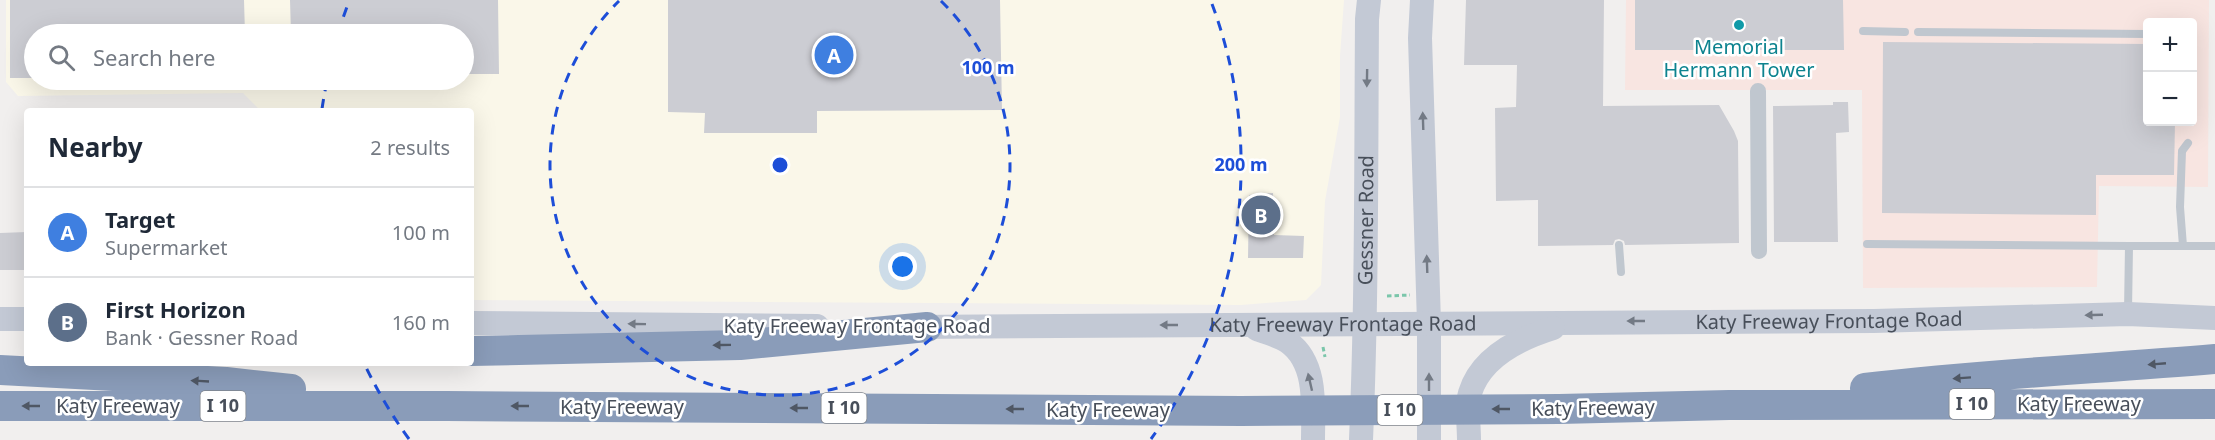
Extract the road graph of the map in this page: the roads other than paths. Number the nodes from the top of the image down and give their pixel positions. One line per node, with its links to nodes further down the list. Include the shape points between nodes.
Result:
1 (1369, 0): 22 (main road, Gessner Road, one-way to 22)
2 (1422, 0): 23 (main road, one-way to 2)
3 (1863, 31): 4 (lane)
4 (1905, 32)
5 (1918, 32): 6 (lane)
6 (2143, 34)
7 (1758, 91): 14 (street)
8 (2188, 143): 12 (lane, via 2182,151)
9 (1867, 244): 11 (lane)
10 (1619, 245): 15 (lane)
11 (2129, 246): 12 (lane); 16 (lane)
12 (2183, 246): 13 (lane)
13 (2215, 246)
14 (1759, 251)
15 (1621, 272)
16 (2128, 314): 18 (main road, Katy Freeway Frontage Road); 20 (main road, Katy Freeway Frontage Road, one-way to 20, via 1864,321)
17 (0, 318): 19 (main road)
18 (2215, 318)
19 (24, 319)
20 (1576, 322): 23 (main road, Katy Freeway Frontage Road); 38 (main road, via 1526,338 1487,366 1470,395)
21 (474, 323): 25 (main road, Katy Freeway Frontage Road, one-way to 21)
22 (1366, 323): 23 (main road, Katy Freeway Frontage Road); 24 (main road, Katy Freeway Frontage Road); 36 (main road, Gessner Road)
23 (1429, 323): 37 (main road, one-way to 23)
24 (1248, 324): 25 (main road, Katy Freeway Frontage Road, one-way to 25); 35 (main road, one-way to 24, via 1313,389 1301,357 1288,342)
25 (927, 327): 26 (highway, one-way to 26, via 740,345)
26 (474, 351)
27 (0, 352): 28 (highway)
28 (24, 352)
29 (2215, 359): 32 (highway, one-way to 32, via 1934,380)
30 (0, 370): 34 (highway, one-way to 30, via 226,382)
31 (2215, 404): 32 (highway, Katy Freeway / I 10)
32 (1729, 405): 34 (highway, Katy Freeway / I 10, one-way to 34, via 1241,411)
33 (0, 406): 34 (highway, Katy Freeway / I 10, one-way to 33)
34 (446, 406)
35 (1313, 440)
36 (1361, 440)
37 (1429, 440)
38 (1469, 440)

